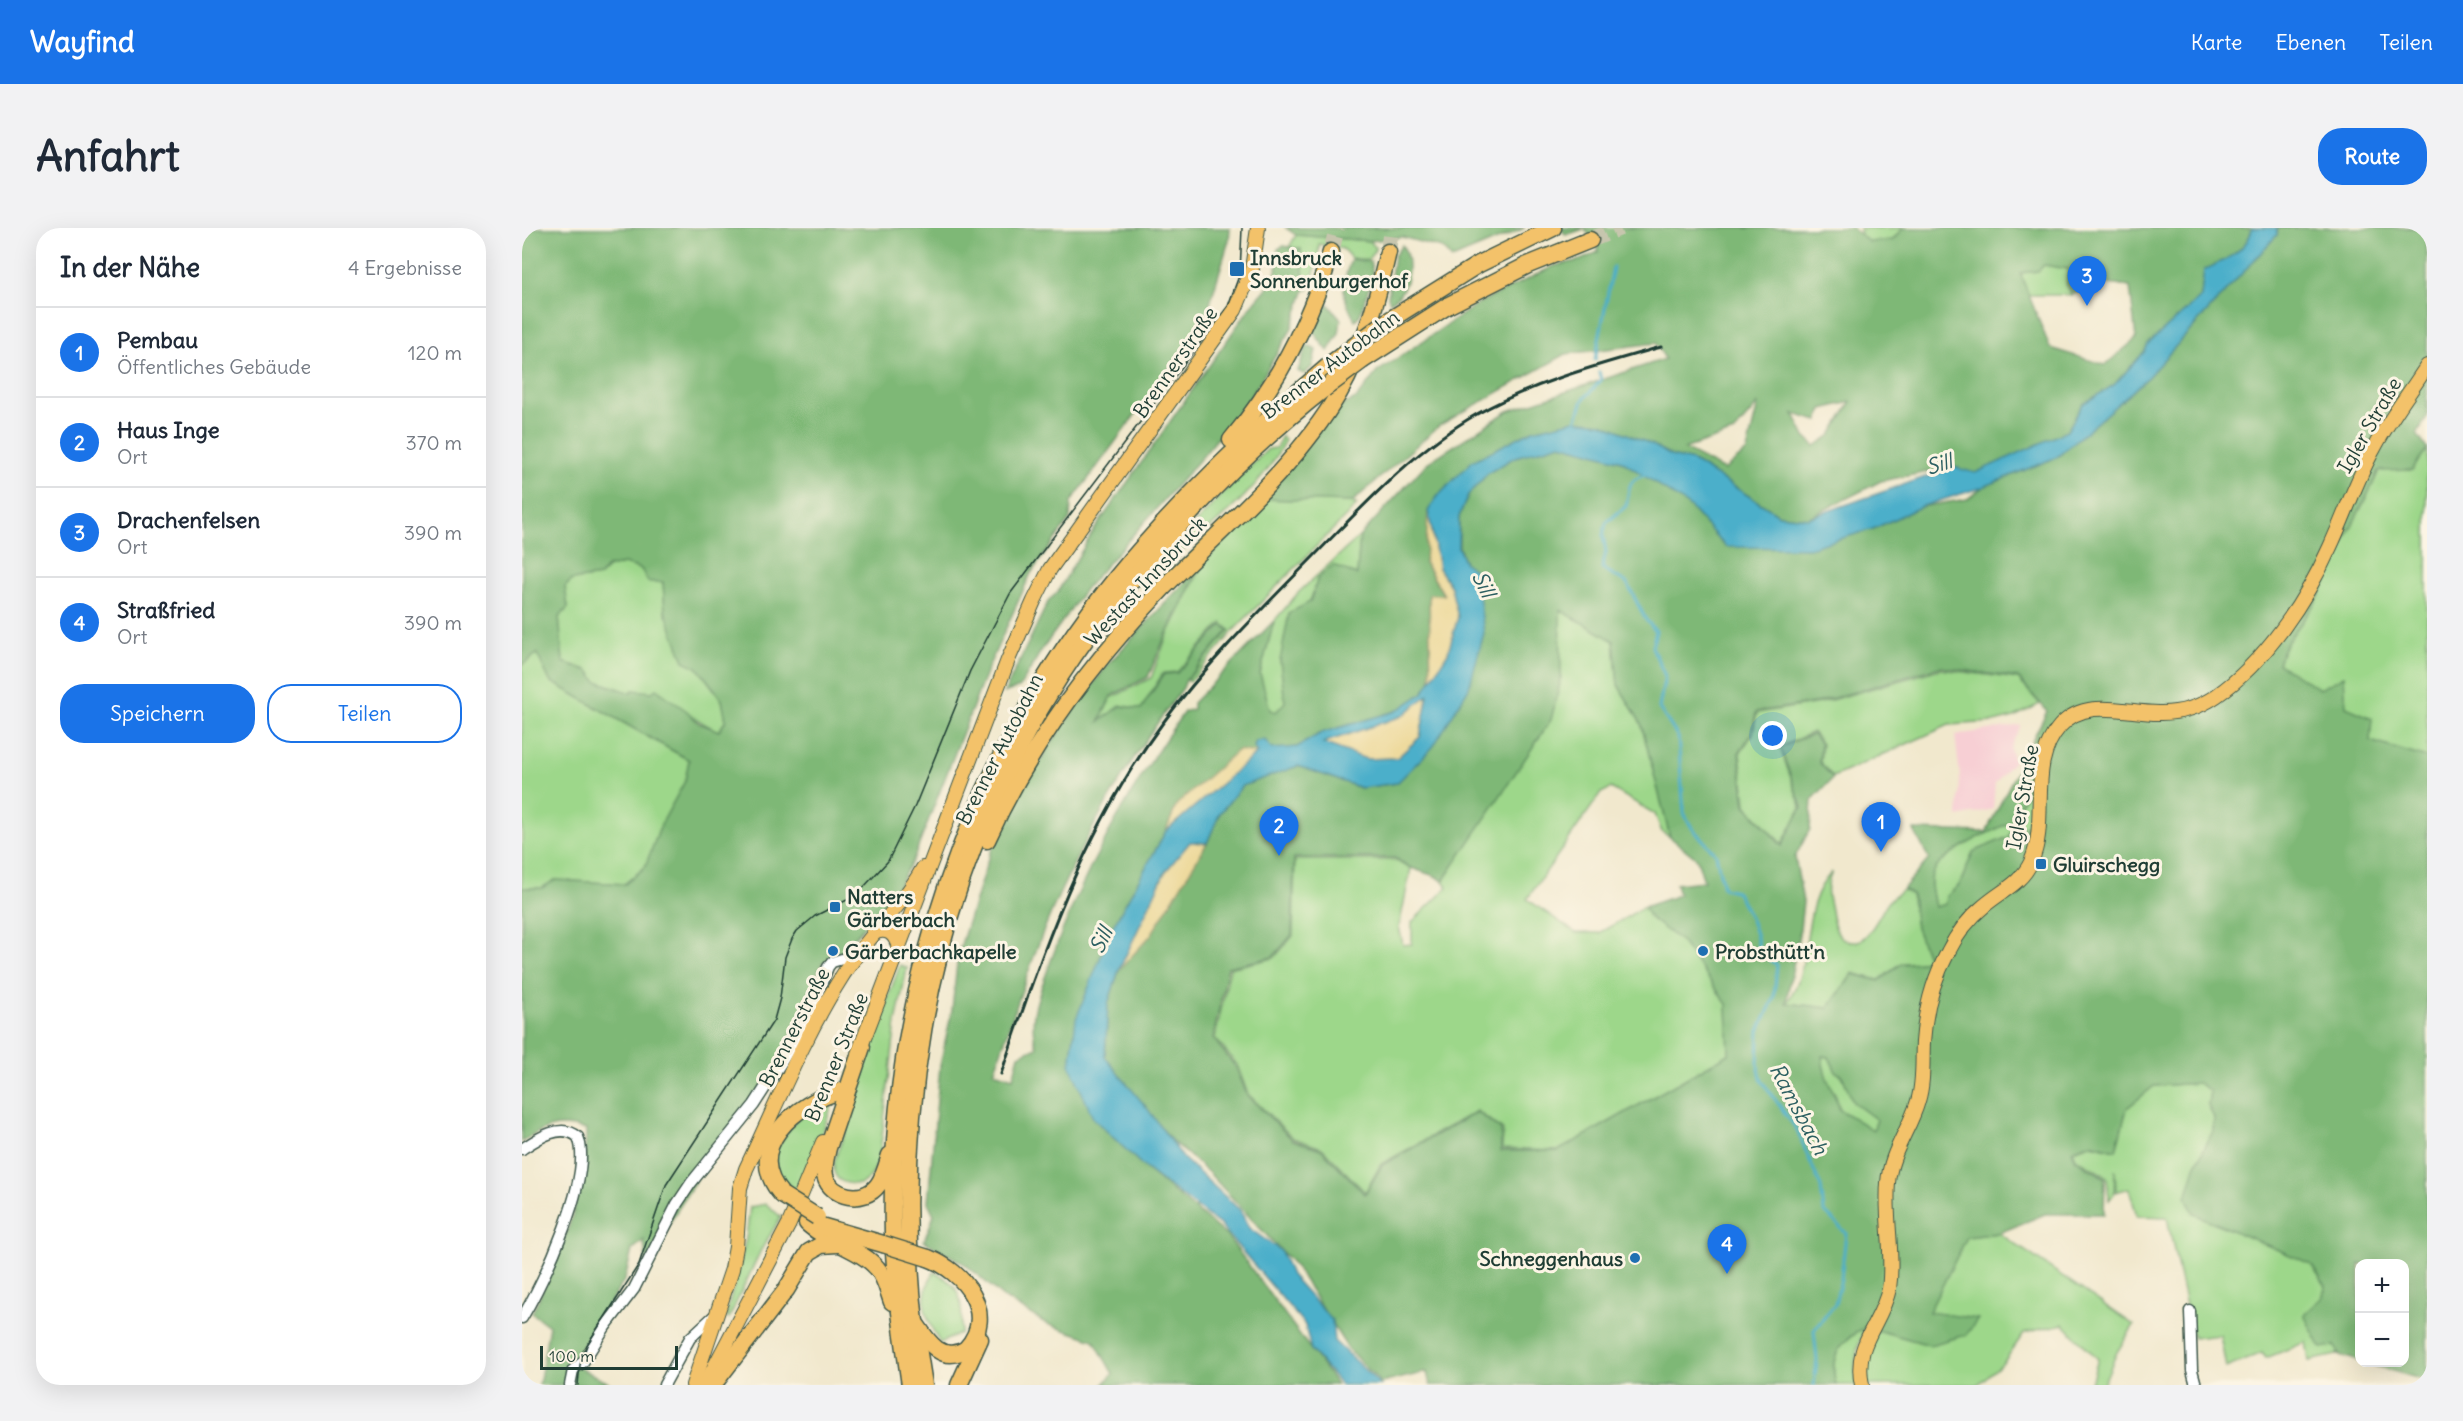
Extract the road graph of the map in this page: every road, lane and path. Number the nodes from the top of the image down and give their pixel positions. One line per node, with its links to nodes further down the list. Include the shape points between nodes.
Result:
1 (1256, 228): 8 (main road, Brennerstraße, via 1249,279 1231,318 1104,494 1032,620)
2 (1553, 228): 7 (highway, Brenner Autobahn, bridge, via 1479,264 1383,324 1333,362 1224,459)
3 (1590, 240): 11 (highway, Brenner Autobahn, bridge, via 1528,265 1449,305 1363,360 1270,434 1192,512 1102,616 1030,726 970,853)
4 (1331, 252): 7 (highway, Westast Innsbruck, via 1306,324 1281,369 1245,424)
5 (1388, 252): 11 (highway, Westast Innsbruck, via 1371,317 1338,393 1280,471 1163,588 1069,700 1018,779)
6 (2427, 366): 34 (main road, Igler Straße, via 2373,450 2311,585 2289,620 2240,675 2215,696 2190,709 2160,714 2109,708 2083,711 2062,724 2052,736 2043,763 2036,849 2030,864 2022,878 1986,904 1962,929 1937,974 1925,1017 1918,1101 1889,1171 1891,1276 1887,1301 1863,1349)
7 (1158, 530): 15 (highway, Brenner Autobahn, via 1095,605 1051,668 982,793 926,950 901,1077)
8 (938, 840): 9 (main road, via 908,891); 10 (main road, Brenner Straße)
9 (873, 933): 10 (main road, via 890,932); 12 (main road, Brennerstraße)
10 (900, 948): 13 (main road, Brenner Straße)
11 (940, 950): 25 (highway, Brenner Autobahn, via 923,1023 909,1143)
12 (850, 963): 16 (main road, Brennerstraße, via 808,1039); 26 (street, via 842,959 828,967 781,1064 677,1204 634,1289 584,1362 573,1370)
13 (862, 1047): 14 (main road, Brenner Straße); 15 (highway, via 825,1160 825,1174 832,1187 852,1197 874,1190 884,1174)
14 (841, 1091): 18 (highway, via 807,1104 776,1135 768,1171); 29 (main road, Brenner Straße, via 796,1208)
15 (896, 1134): 25 (highway, Brenner Autobahn, via 893,1234)
16 (759, 1143): 18 (highway, via 758,1176 765,1191); 22 (main road, via 740,1188 736,1246)
17 (522, 1149): 24 (street, via 556,1131 570,1132 579,1140 581,1157 556,1251)
18 (778, 1198): 19 (highway)
19 (813, 1224): 20 (highway); 21 (highway)
20 (837, 1244): 25 (highway, via 877,1267); 30 (highway, via 821,1245 809,1252 786,1290)
21 (928, 1254): 25 (highway, via 967,1284 976,1306 976,1331 966,1349 947,1354 934,1348); 33 (highway, via 948,1259 964,1271 982,1302 981,1336)
22 (719, 1311): 27 (street, via 690,1338); 28 (main road)
23 (2190, 1311): 35 (street)
24 (522, 1318)
25 (908, 1322): 31 (highway, Brenner Autobahn); 32 (highway, Brenner Autobahn)
26 (570, 1385)
27 (664, 1385)
28 (693, 1385)
29 (705, 1385)
30 (712, 1385)
31 (910, 1385)
32 (924, 1385)
33 (959, 1385)
34 (1862, 1385)
35 (2196, 1385)

